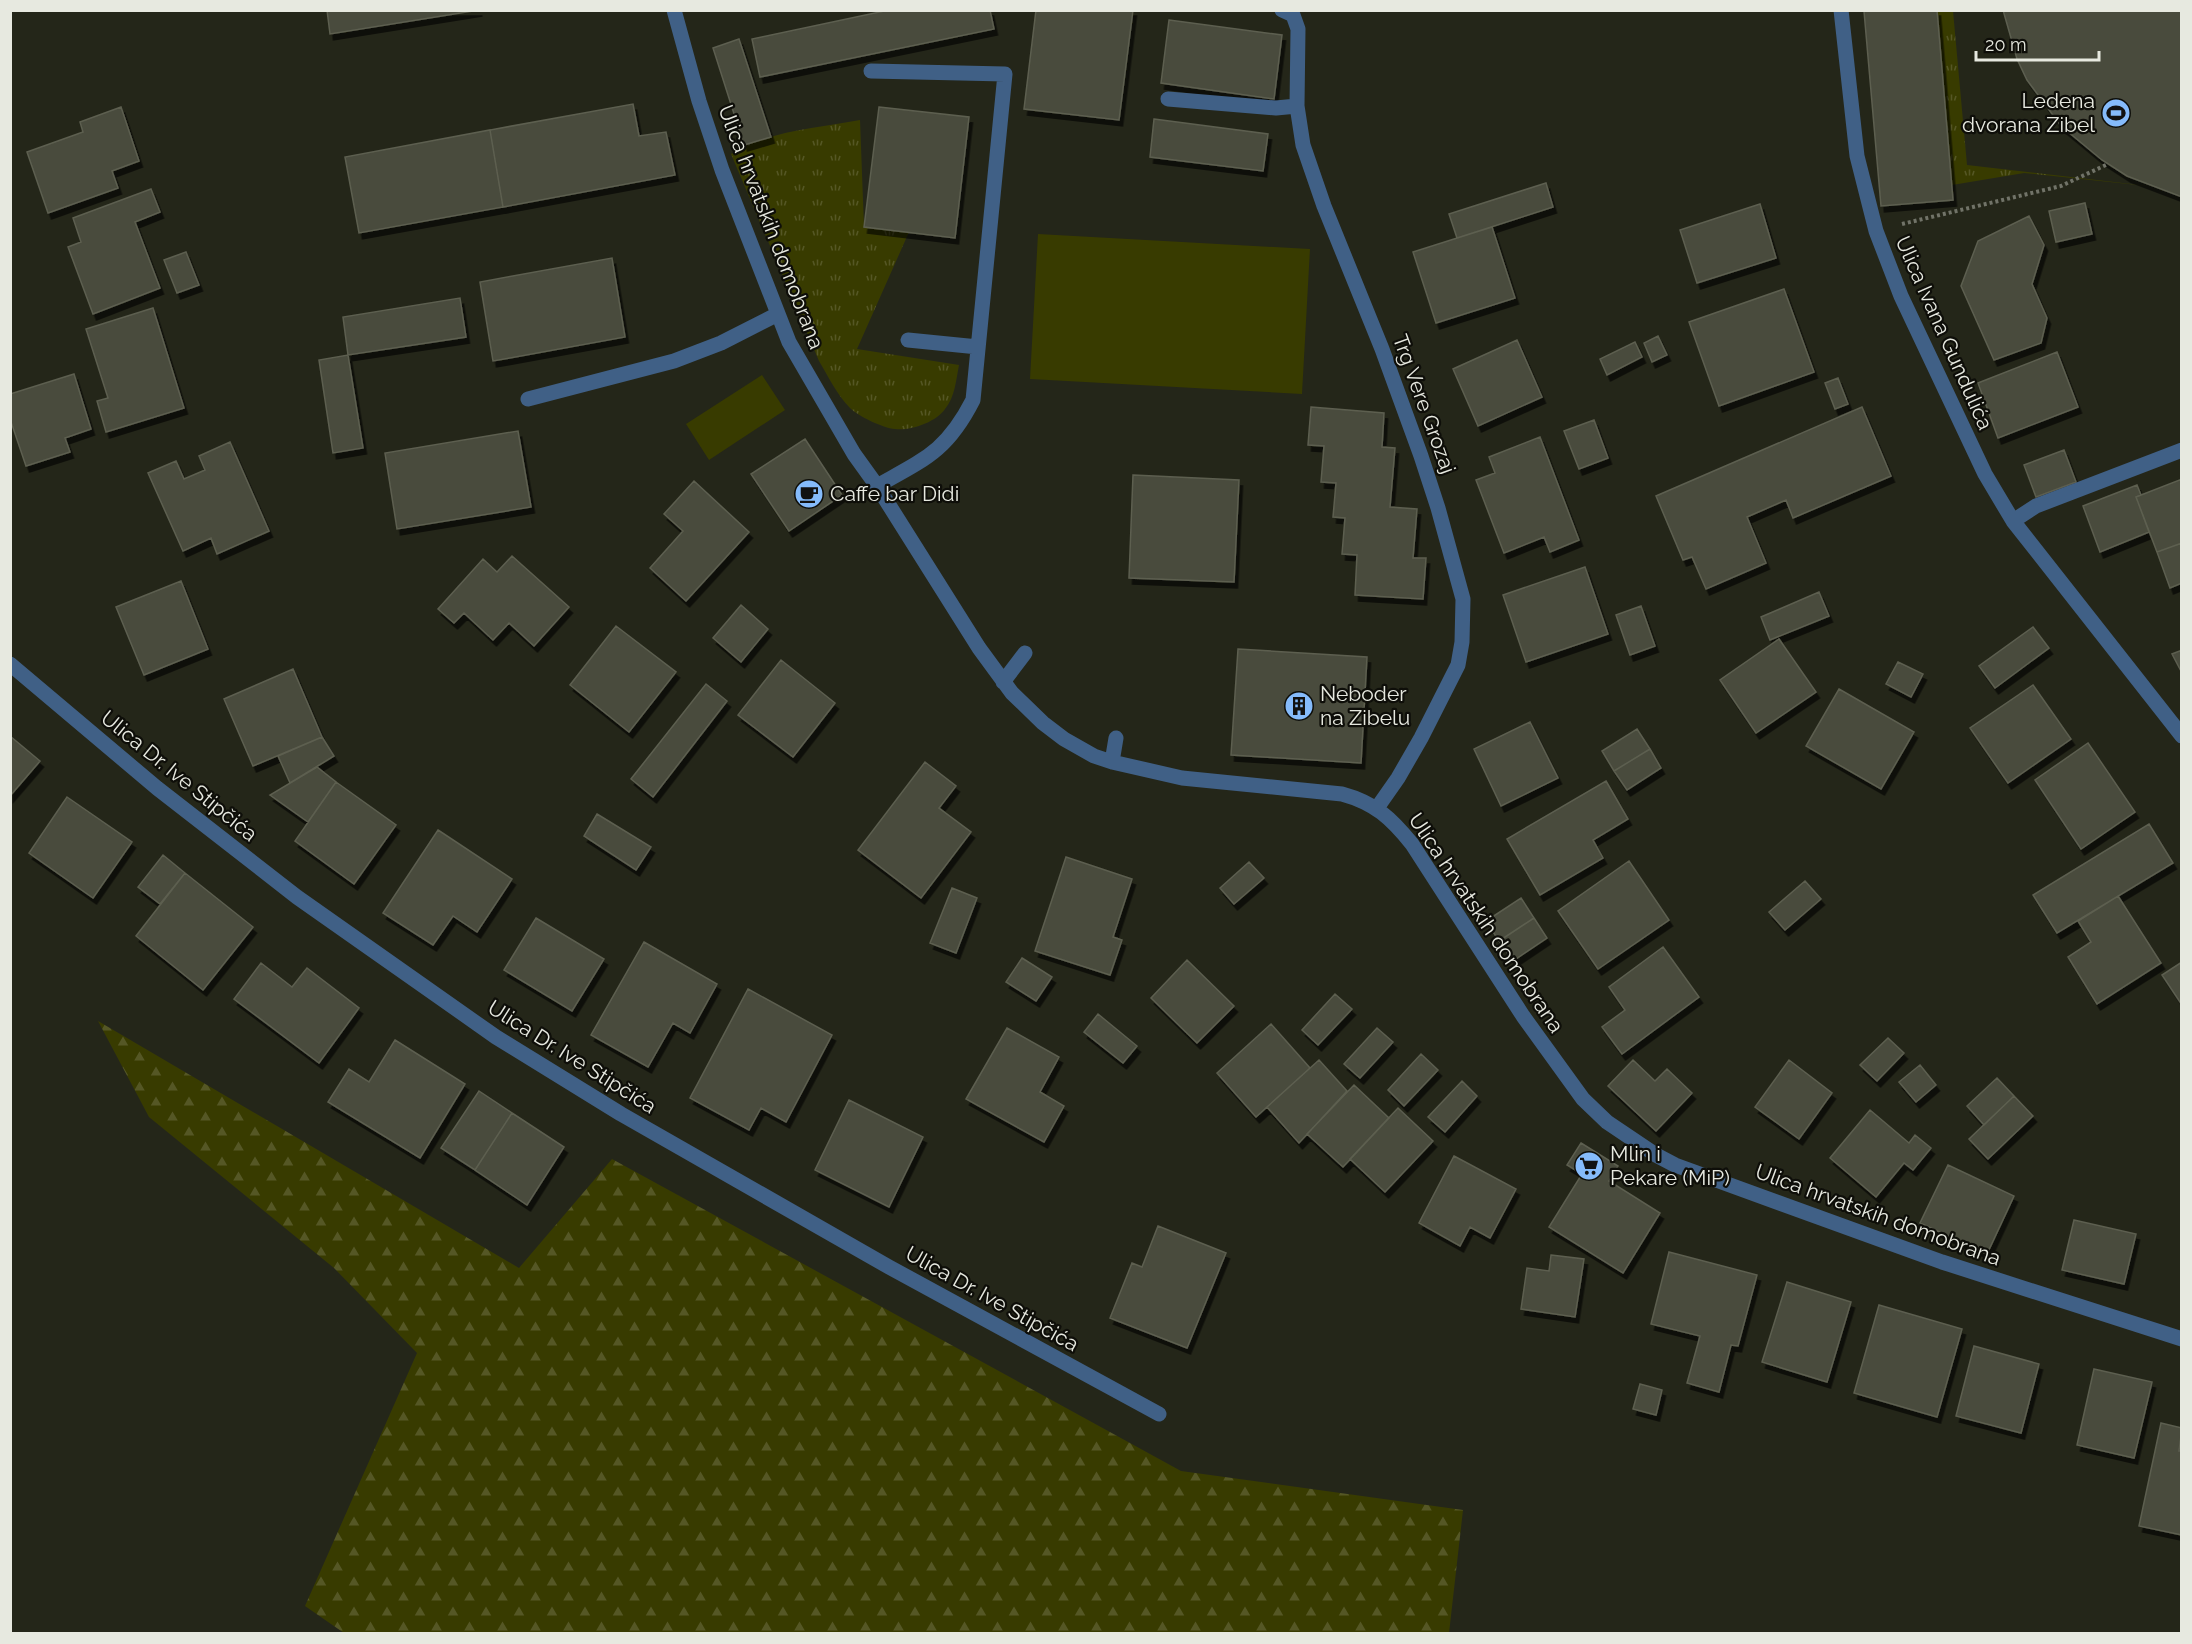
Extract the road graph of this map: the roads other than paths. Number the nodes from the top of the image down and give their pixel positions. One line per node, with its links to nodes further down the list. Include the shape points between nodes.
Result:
1 (674, 10): 7 (street, Ulica hrvatskih domobrana, via 722,170)
2 (1841, 10): 13 (street, Ulica Ivana Gundulića, via 1857,156 1876,231 1949,400)
3 (1288, 13): 6 (street, Trg Vere Grozaj, via 1298,29)
4 (871, 70): 9 (street, via 1005,74)
5 (1168, 99): 6 (street, via 1276,108)
6 (1297, 106): 20 (street, Trg Vere Grozaj, via 1311,170 1421,456 1463,599 1458,665 1398,778)
7 (778, 314): 10 (street, via 674,361); 12 (street, Ulica hrvatskih domobrana, via 789,342 826,407)
8 (908, 340): 9 (street)
9 (978, 347): 12 (street, via 973,400 961,424 929,457)
10 (528, 399)
11 (2181, 450): 13 (street, via 2036,506)
12 (877, 486): 16 (street, Ulica hrvatskih domobrana)
13 (2013, 521): 17 (street, Ulica Ivana Gundulića)
14 (1025, 653): 16 (street)
15 (10, 664): 22 (street, Ulica Dr. Ive Stipčića, via 157,788 297,897 496,1036 621,1114 838,1238)
16 (1003, 682): 19 (street, Ulica hrvatskih domobrana, via 1064,740)
17 (2181, 736)
18 (1116, 738): 19 (street)
19 (1112, 762): 20 (street, Ulica hrvatskih domobrana, via 1182,778 1342,794)
20 (1377, 808): 21 (street, Ulica hrvatskih domobrana, via 1412,844 1523,1016 1579,1094 1607,1122 1640,1144 1676,1165 1942,1262)
21 (2181, 1339)
22 (1159, 1414)

